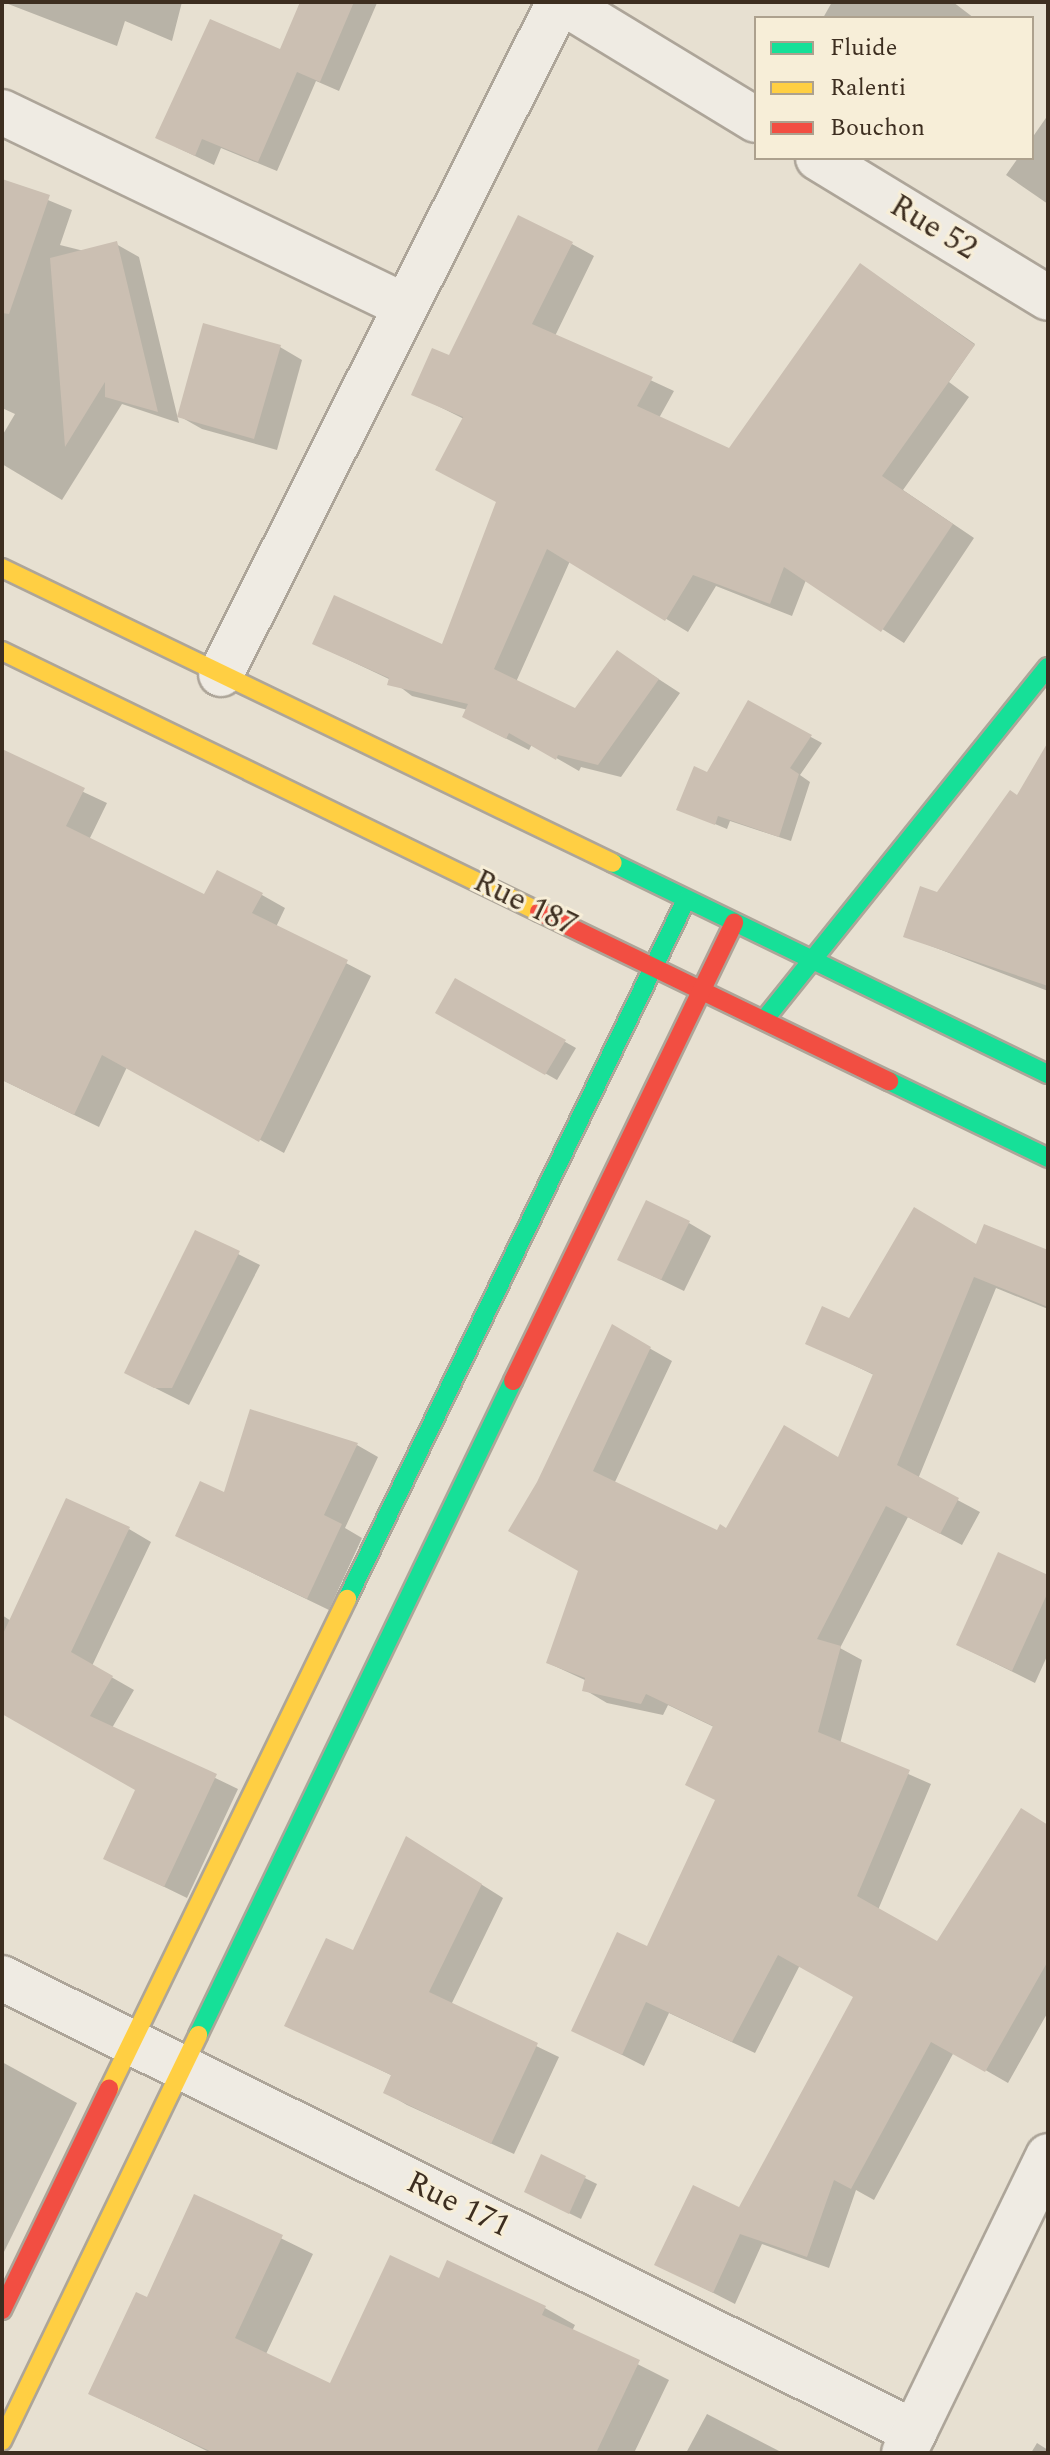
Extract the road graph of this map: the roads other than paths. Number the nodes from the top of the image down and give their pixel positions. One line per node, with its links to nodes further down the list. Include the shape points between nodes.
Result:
1 (560, 2): 3 (street); 6 (street)
2 (2, 112): 6 (street)
3 (754, 119)
4 (821, 160): 5 (street, Rue 52)
5 (1048, 298)
6 (403, 305): 10 (street)
7 (2, 568): 10 (main road)
8 (2, 651): 14 (main road, Rue 187)
9 (1048, 667): 13 (main road)
10 (221, 674): 11 (main road)
11 (686, 900): 12 (main road); 14 (main road)
12 (734, 923): 13 (main road); 15 (main road)
13 (812, 960): 16 (main road); 17 (main road)
14 (653, 966): 15 (main road, Rue 187); 20 (main road)
15 (701, 990): 16 (main road, Rue 187); 21 (main road)
16 (764, 1020): 18 (main road, Rue 187)
17 (1048, 1074)
18 (1048, 1158)
19 (2, 1978): 20 (street, Rue 171)
20 (131, 2043): 21 (street, Rue 171); 23 (main road)
21 (182, 2068): 24 (main road); 25 (street, Rue 171)
22 (1048, 2156): 25 (street)
23 (2, 2310)
24 (2, 2441)
25 (909, 2442)

